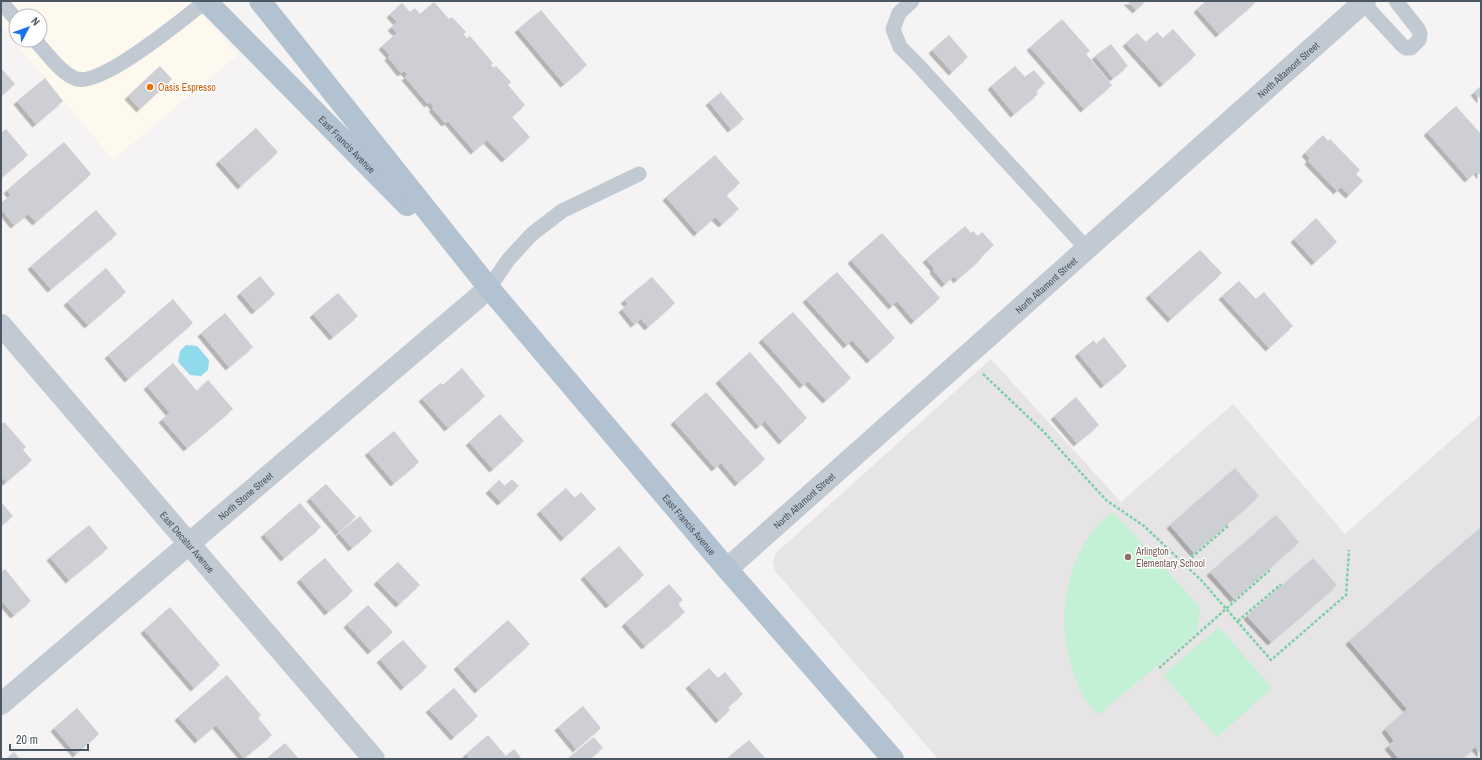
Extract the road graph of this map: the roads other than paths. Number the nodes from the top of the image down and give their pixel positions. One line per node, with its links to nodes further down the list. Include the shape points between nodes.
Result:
1 (206, 1): 6 (lane, via 132,57 90,79 79,80 71,77); 9 (main road, East Francis Avenue)
2 (260, 1): 9 (main road, East Francis Avenue)
3 (912, 1): 8 (lane, via 899,13 893,29 900,47)
4 (1396, 1): 5 (lane, via 1420,34 1419,40 1411,48 1402,45)
5 (1364, 2): 8 (street, North Altamont Street)
6 (42, 48)
7 (639, 174): 9 (lane, via 562,211 532,234 508,260)
8 (1086, 249): 12 (street, North Altamont Street)
9 (489, 288): 11 (street, North Stone Street); 12 (main road, East Francis Avenue)
10 (1, 325): 11 (street, East Decatur Avenue)
11 (189, 543): 13 (street, North Stone Street); 14 (street, East Decatur Avenue)
12 (727, 569): 15 (main road, East Francis Avenue)
13 (1, 704)
14 (374, 759)
15 (893, 759)

